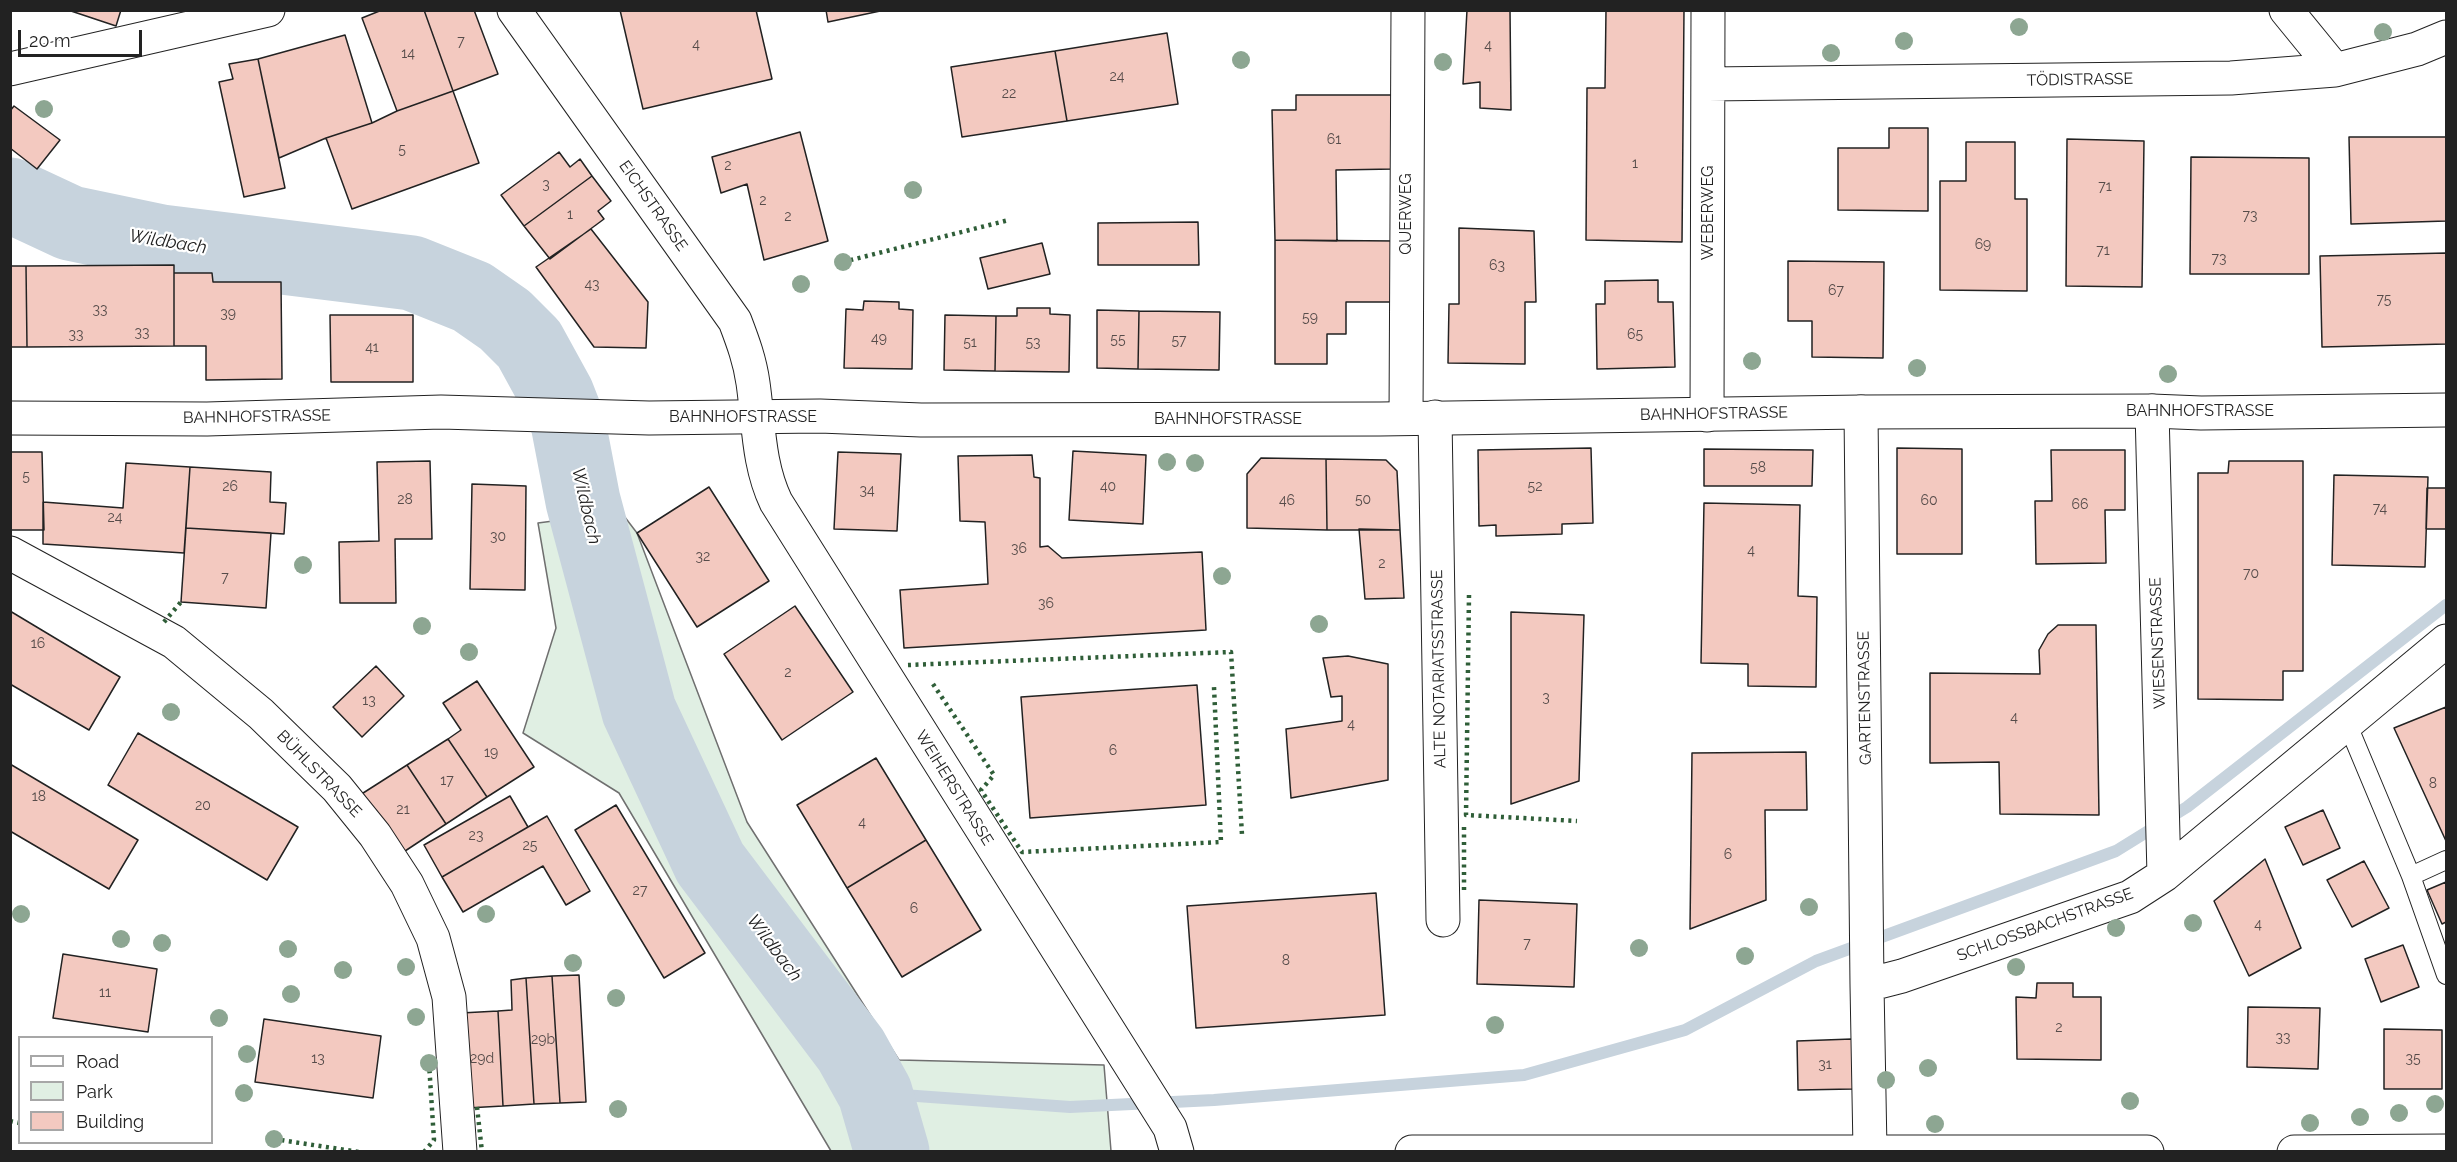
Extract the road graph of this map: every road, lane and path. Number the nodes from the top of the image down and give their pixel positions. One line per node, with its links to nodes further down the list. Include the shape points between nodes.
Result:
1 (268, 10): 7 (street)
2 (514, 10): 14 (street, EICHSTRASSE, via 735,321 748,357)
3 (1408, 10): 15 (street, QUERWEG)
4 (1708, 10): 9 (street, WEBERWEG)
5 (2286, 10): 8 (street)
6 (2446, 37): 8 (street, TÖDISTRASSE, via 2417,49)
7 (10, 69)
8 (2335, 70): 9 (street, TÖDISTRASSE, via 2231,78)
9 (1708, 84): 13 (street, WEBERWEG)
10 (2446, 410): 11 (street, BAHNHOFSTRASSE)
11 (2152, 411): 12 (street, BAHNHOFSTRASSE); 20 (street, WIESENSTRASSE)
12 (1861, 412): 13 (street, BAHNHOFSTRASSE); 24 (street, GARTENSTRASSE)
13 (1707, 415): 15 (street, BAHNHOFSTRASSE)
14 (757, 416): 15 (street, BAHNHOFSTRASSE, via 921,420); 16 (street, BAHNHOFSTRASSE, via 525,413); 26 (street, WEIHERSTRASSE, via 762,468 776,502 1133,1070)
15 (1421, 417): 23 (street, ALTE NOTARIATSSTRASSE)
16 (10, 418)
17 (10, 553): 31 (street, BÜHLSTRASSE, via 174,642 261,714 337,788 375,835 407,884 433,938 449,997)
18 (2446, 641): 19 (street, SCHLOSSBACHSTRASSE)
19 (2347, 723): 20 (street, SCHLOSSBACHSTRASSE); 22 (lane)
20 (2163, 860): 24 (street, SCHLOSSBACHSTRASSE, via 2130,897 1902,976)
21 (2446, 860): 22 (lane)
22 (2411, 876): 25 (lane)
23 (1443, 920)
24 (1867, 974): 28 (street)
25 (2446, 975)
26 (1173, 1140)
27 (1528, 1151): 28 (street); 32 (street)
28 (1858, 1151): 29 (street)
29 (2138, 1151): 33 (street)
30 (2446, 1151): 34 (street)
31 (460, 1152)
32 (1412, 1152)
33 (2147, 1152)
34 (2295, 1152)

